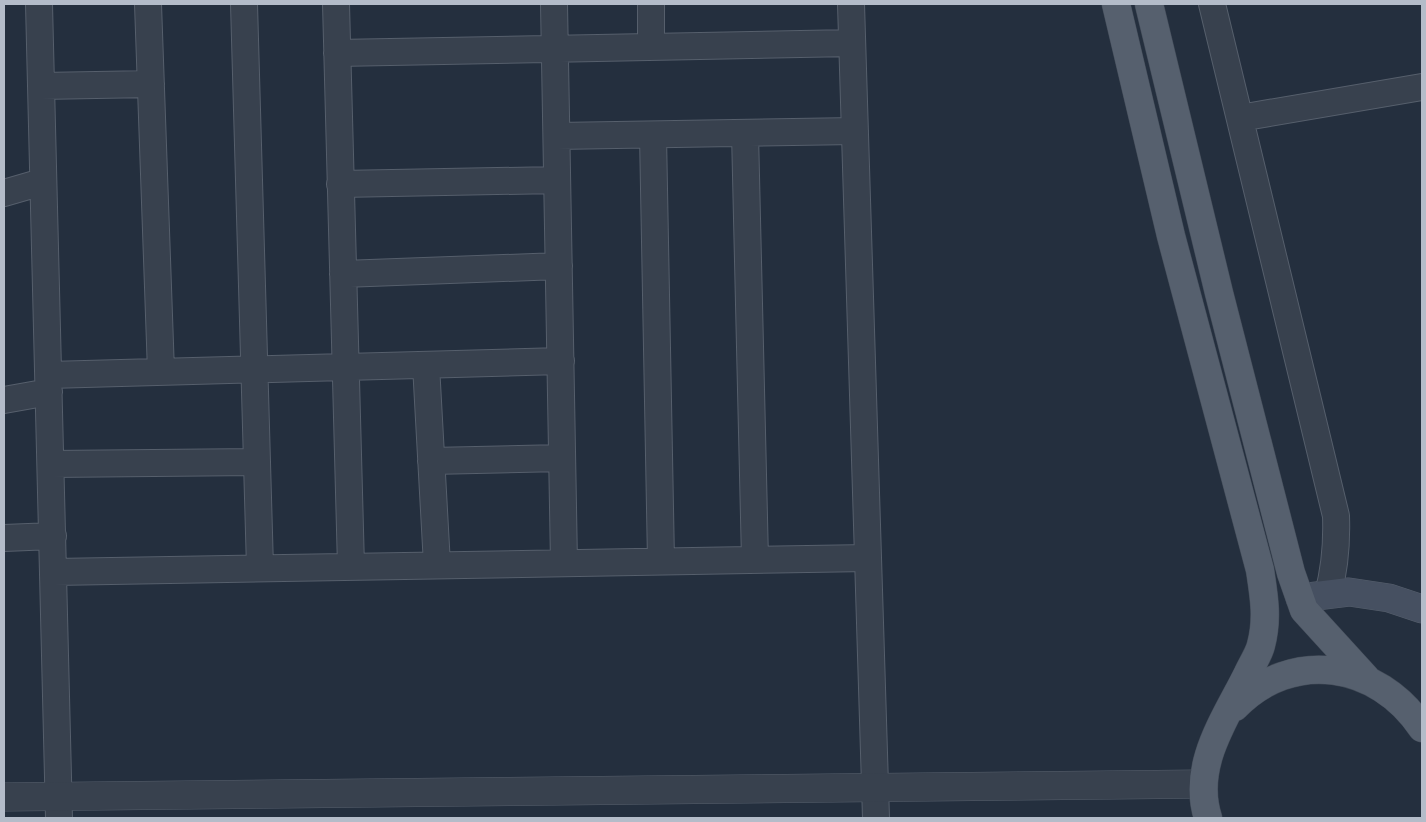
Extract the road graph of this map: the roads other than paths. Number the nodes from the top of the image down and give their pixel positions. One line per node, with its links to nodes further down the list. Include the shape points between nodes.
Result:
1 (39, 4): 16 (street)
2 (148, 4): 15 (street)
3 (244, 4): 32 (street)
4 (336, 4): 14 (street)
5 (554, 4): 13 (street)
6 (651, 4): 12 (street)
7 (851, 4): 11 (street)
8 (1116, 4): 54 (main road, via 1171,236 1260,570 1267,611 1261,646)
9 (1149, 4): 51 (main road, via 1219,293)
10 (1212, 4): 18 (street)
11 (852, 43): 12 (street); 19 (street)
12 (651, 47): 13 (street)
13 (555, 49): 14 (street); 22 (street)
14 (337, 54): 25 (street)
15 (151, 84): 16 (street); 33 (street)
16 (42, 86): 24 (street)
17 (1422, 87): 18 (street)
18 (1240, 118): 50 (street, via 1336,516 1335,566)
19 (854, 131): 20 (street); 42 (street)
20 (745, 133): 21 (street); 43 (street)
21 (653, 135): 22 (street); 44 (street)
22 (557, 136): 23 (street)
23 (557, 180): 25 (street); 27 (street)
24 (42, 182): 26 (street); 34 (street)
25 (340, 184): 28 (street)
26 (4, 193)
27 (559, 266): 28 (street); 29 (street)
28 (343, 274): 31 (street)
29 (561, 361): 30 (street); 36 (street)
30 (426, 365): 31 (street); 37 (street)
31 (346, 367): 32 (street); 47 (street)
32 (255, 369): 33 (street); 38 (street)
33 (161, 372): 34 (street)
34 (49, 384): 35 (street); 39 (street)
35 (4, 400)
36 (562, 458): 37 (street); 45 (street)
37 (431, 461): 46 (street)
38 (258, 462): 39 (street); 48 (street)
39 (51, 464): 40 (street)
40 (53, 536): 41 (street); 49 (street)
41 (4, 538)
42 (868, 558): 43 (street); 57 (street)
43 (755, 560): 44 (street)
44 (661, 561): 45 (street)
45 (564, 563): 46 (street)
46 (437, 565): 47 (street)
47 (351, 566): 48 (street)
48 (260, 568): 49 (street)
49 (54, 572): 59 (street)
50 (1328, 594): 51 (main road); 52 (main road, via 1349,592 1390,598)
51 (1300, 598): 53 (main road, via 1310,616)
52 (1422, 609)
53 (1366, 678): 54 (main road, via 1341,671 1290,673 1245,697); 55 (main road, via 1390,692 1411,711)
54 (1227, 716): 56 (main road, via 1214,736)
55 (1422, 728)
56 (1203, 784): 57 (street); 61 (main road)
57 (876, 788): 59 (street); 60 (street)
58 (4, 796): 59 (street)
59 (59, 807)
60 (876, 818)
61 (1208, 818)

